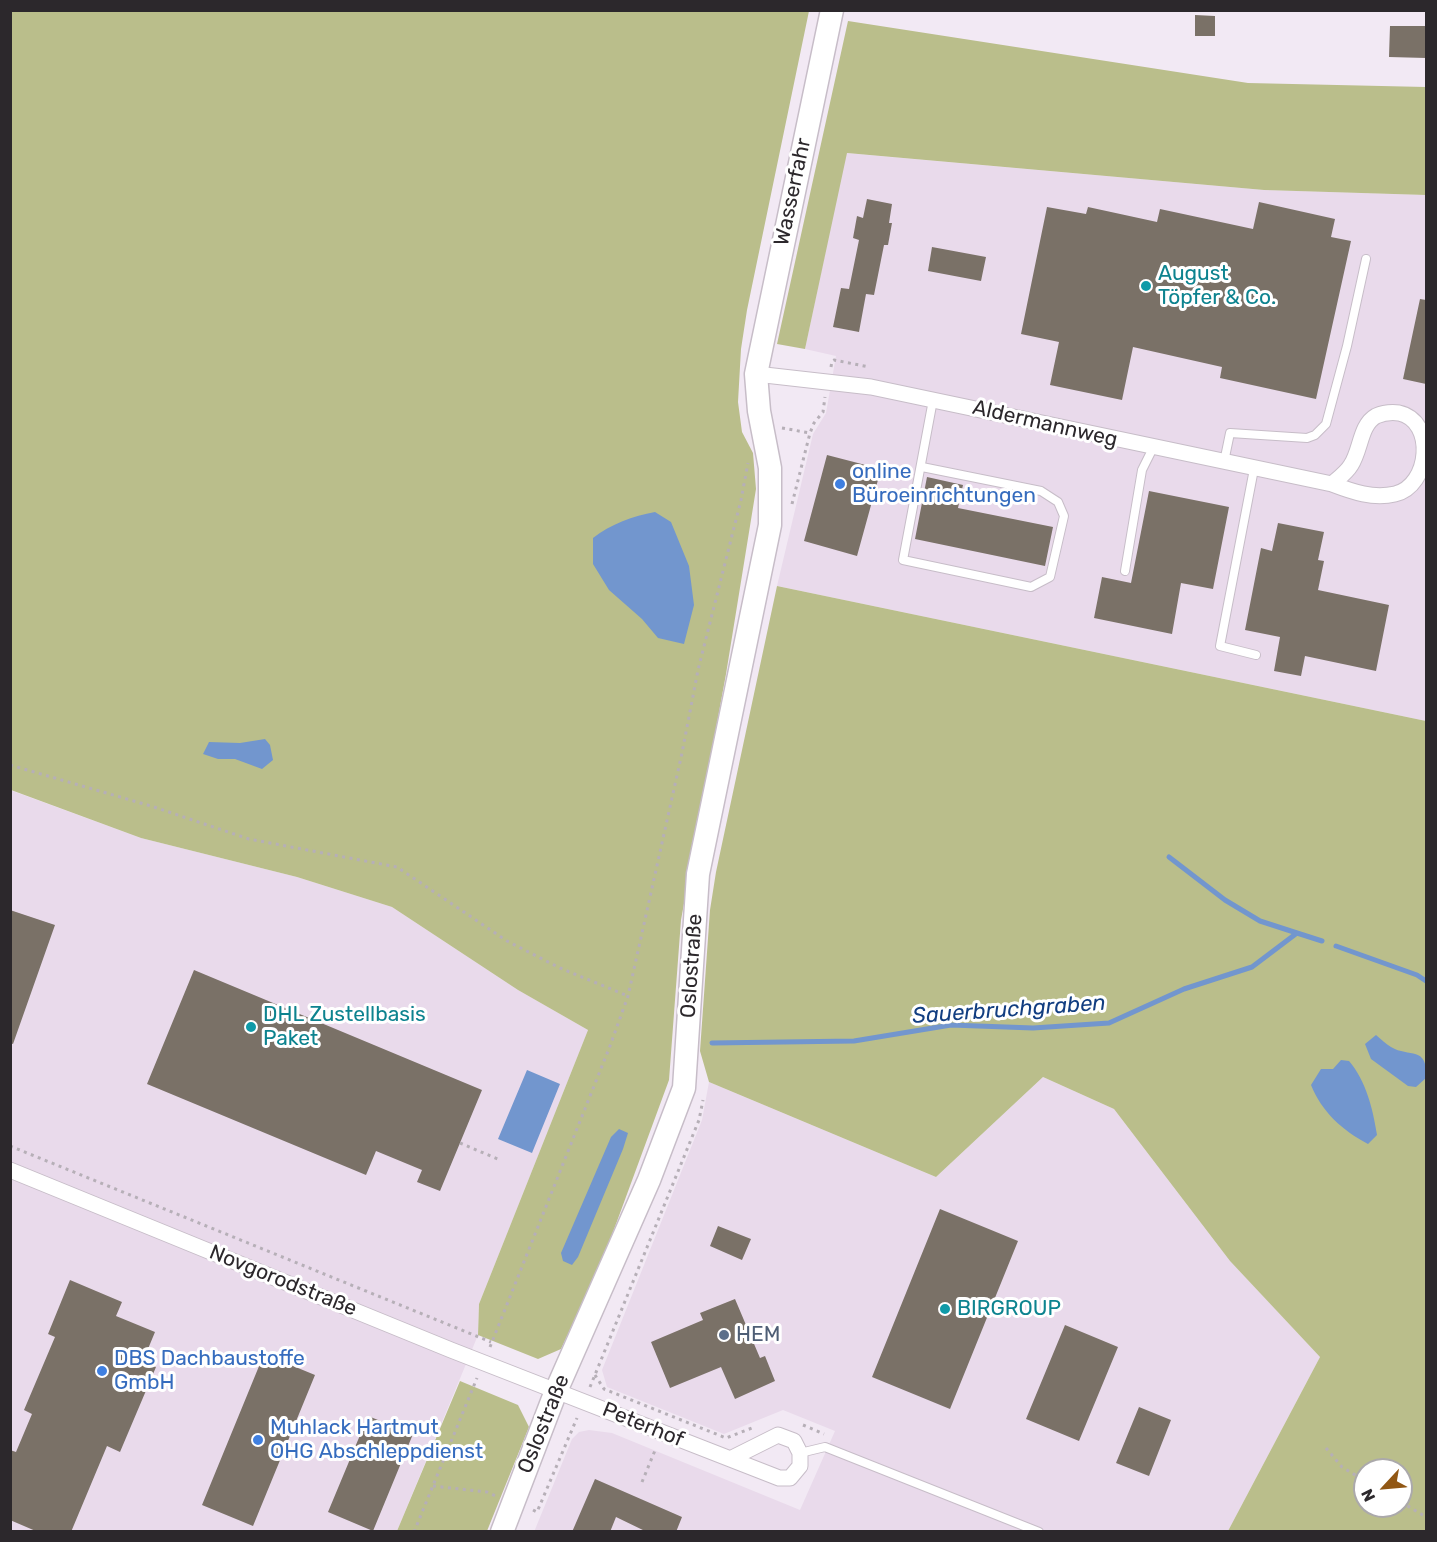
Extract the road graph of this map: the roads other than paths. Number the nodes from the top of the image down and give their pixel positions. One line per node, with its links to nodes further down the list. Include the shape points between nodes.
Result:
1 (832, 10): 3 (street, Wasserfahr)
2 (1366, 259): 6 (lane, via 1326,424 1307,438 1230,433)
3 (756, 374): 4 (street, Aldermannweg, via 872,387); 13 (street, Oslostraße, via 770,468 770,525 698,874 684,1088 649,1180)
4 (933, 400): 5 (street, Aldermannweg); 7 (lane)
5 (1153, 448): 6 (street, Aldermannweg); 10 (lane, via 1142,470)
6 (1224, 462): 8 (street, Aldermannweg)
7 (922, 467): 7 (lane, via 903,560 1031,587 1050,577 1064,516 1058,502 1041,491)
8 (1254, 469): 9 (street, Aldermannweg); 11 (lane, via 1220,646)
9 (1332, 484): 9 (street, Aldermannweg, via 1372,495 1407,490 1415,482 1422,463 1420,428 1406,415 1395,412 1375,417 1368,424 1351,465)
10 (1125, 571)
11 (1256, 655)
12 (10, 1170): 13 (street, Novgorodstraße)
13 (556, 1391): 15 (street, Peterhof); 16 (street, Oslostraße)
14 (800, 1453): 15 (street, via 794,1441 778,1435); 15 (street, Peterhof, via 800,1466 790,1478 779,1478); 17 (lane, via 825,1448)
15 (730, 1460)
16 (502, 1532)
17 (1039, 1532)

